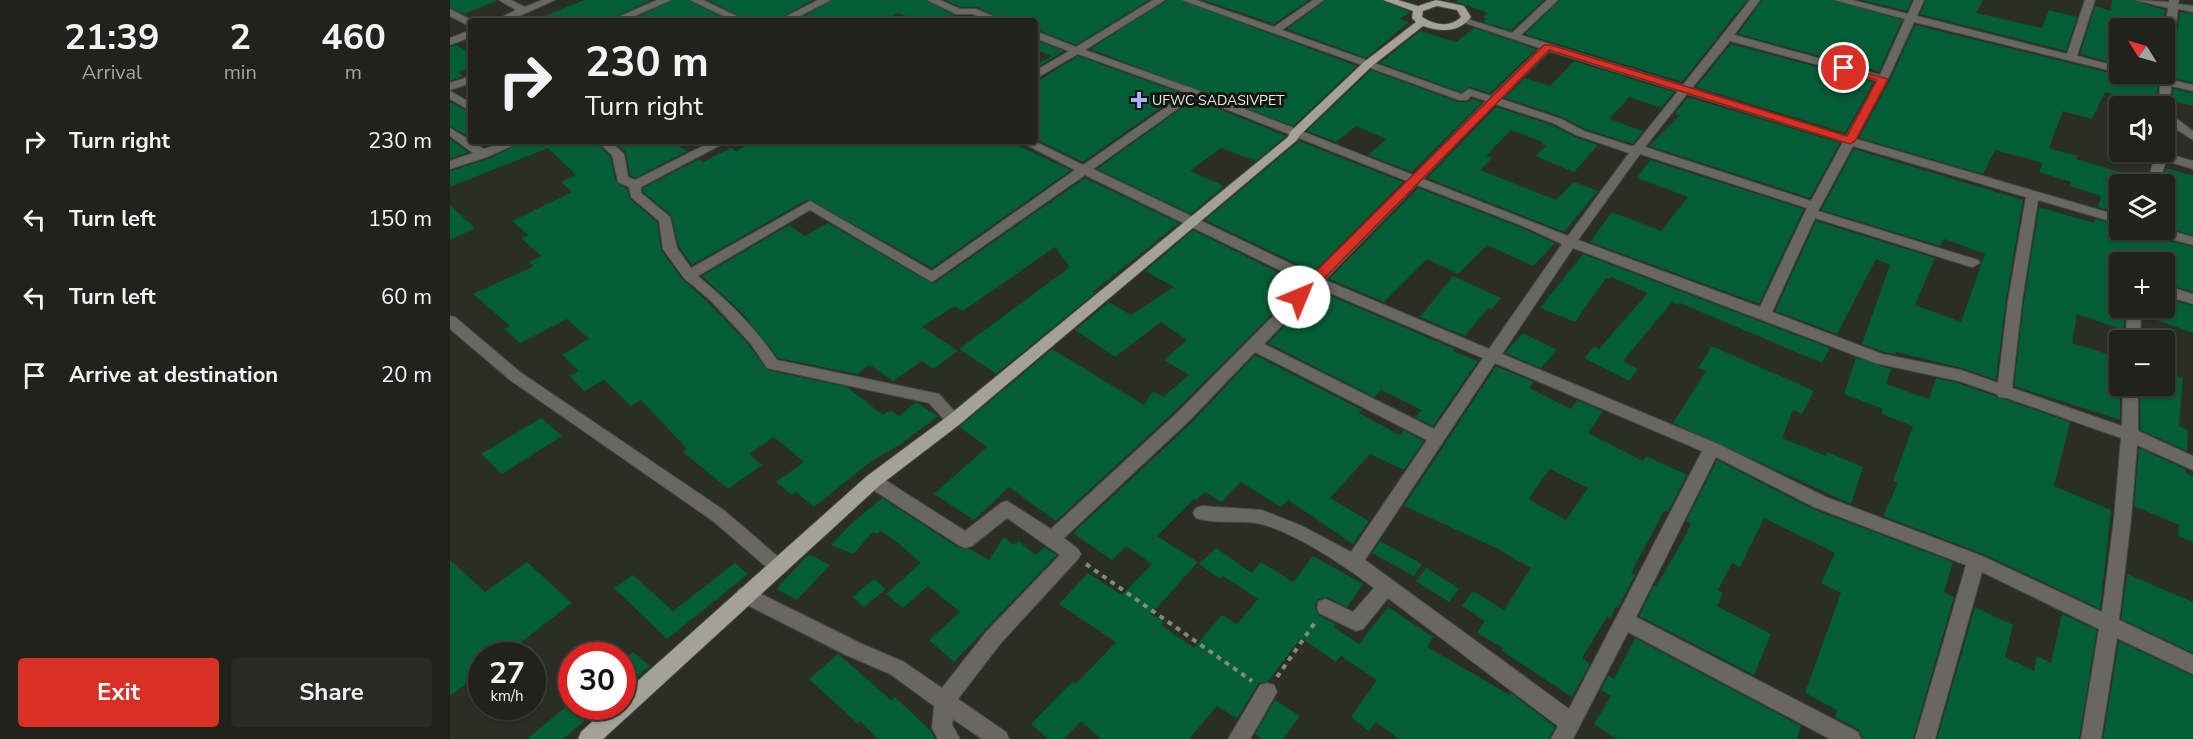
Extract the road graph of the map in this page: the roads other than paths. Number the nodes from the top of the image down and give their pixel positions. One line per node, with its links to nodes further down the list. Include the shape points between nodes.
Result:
1 (504, 0): 21 (street)
2 (550, 0): 21 (street)
3 (666, 0): 27 (street)
4 (695, 0): 28 (street)
5 (826, 0): 29 (street)
6 (932, 0): 24 (street)
7 (983, 0): 24 (street)
8 (1160, 0): 41 (street)
9 (1187, 0): 34 (street)
10 (1319, 0): 34 (street)
11 (1388, 0): 23 (main road)
12 (1553, 0): 37 (street)
13 (1755, 0): 38 (street)
14 (1840, 0): 25 (street)
15 (1919, 0): 25 (street)
16 (2090, 0): 42 (street)
17 (2140, 0): 19 (street)
18 (1446, 2): 23 (main road, via 1429,4); 32 (main road, via 1461,8)
19 (2174, 3): 20 (street); 31 (street)
20 (2193, 9)
21 (523, 10): 26 (street)
22 (450, 12): 33 (street)
23 (1420, 15): 32 (main road, via 1444,27); 43 (main road)
24 (956, 16): 30 (street, via 974,11)
25 (1909, 17): 42 (street); 46 (street)
26 (506, 18)
27 (621, 18)
28 (735, 18)
29 (788, 18)
30 (992, 18)
31 (2172, 18)
32 (1464, 21): 37 (street)
33 (468, 22)
34 (1275, 31): 43 (street)
35 (468, 34): 39 (street)
36 (1038, 35): 41 (street)
37 (1514, 36): 40 (street)
38 (1728, 37): 46 (street); 52 (street)
39 (450, 42)
40 (1547, 47): 52 (street); 54 (street)
41 (1076, 50): 45 (street); 51 (street)
42 (2071, 58): 44 (street)
43 (1368, 64): 54 (street, via 1463,98 1469,92); 58 (main road)
44 (2109, 67)
45 (1038, 74)
46 (1883, 79): 60 (street)
47 (468, 80): 49 (street)
48 (2175, 84): 50 (street)
49 (450, 87)
50 (2193, 88)
51 (1190, 91): 58 (street); 71 (street, via 1186,98)
52 (1686, 91): 60 (street); 67 (street)
53 (450, 94): 55 (street)
54 (1492, 100): 67 (street, via 1630,150); 73 (street)
55 (468, 106)
56 (2175, 123): 59 (street)
57 (450, 131): 61 (street)
58 (1294, 134): 73 (street); 78 (main road)
59 (2193, 137)
60 (1850, 141): 75 (street); 76 (street)
61 (468, 144)
62 (469, 144): 68 (street)
63 (509, 144): 68 (street)
64 (606, 144): 74 (street, via 618,154 622,179)
65 (716, 144): 74 (street)
66 (1032, 144): 71 (street)
67 (1638, 149): 76 (street); 81 (street)
68 (483, 154): 69 (street)
69 (450, 165)
70 (2193, 165): 72 (street, via 2161,156)
71 (1086, 169): 78 (street); 83 (street, via 932,277 810,205)
72 (2156, 174)
73 (1414, 180): 81 (street); 84 (street)
74 (635, 185): 83 (street, via 635,194 665,220 670,249)
75 (2033, 195): 77 (street); 91 (street, via 2014,301)
76 (1813, 209): 82 (street); 87 (street)
77 (2109, 217)
78 (1190, 222): 84 (street); 93 (main road)
79 (2175, 236): 80 (street)
80 (2193, 241)
81 (1570, 242): 87 (street); 90 (street)
82 (1973, 263)
83 (689, 275): 93 (street, via 756,340 772,364 934,398)
84 (1314, 281): 89 (street); 90 (street)
85 (2175, 293): 86 (street)
86 (2193, 299)
87 (1764, 314): 91 (street, via 1880,359 1961,376)
88 (450, 321): 103 (street, via 515,376 719,516)
89 (1252, 344): 95 (street); 100 (street, via 1183,417)
90 (1493, 356): 95 (street); 96 (street)
91 (2004, 393): 94 (street)
92 (2131, 396): 94 (street)
93 (954, 420): 98 (main road)
94 (2131, 435): 97 (street); 108 (street)
95 (1437, 438): 102 (street)
96 (1712, 448): 101 (street, via 1820,502); 107 (street)
97 (2193, 463)
98 (873, 481): 100 (street, via 966,541 1007,508); 103 (main road)
99 (1202, 513): 102 (street, via 1262,517)
100 (1052, 539): 111 (street, via 1072,554 993,638)
101 (1976, 561): 108 (street); 118 (street)
102 (1354, 562): 104 (street)
103 (777, 566): 105 (main road)
104 (1387, 586): 106 (street, via 1356,623); 112 (street)
105 (746, 595): 111 (street, via 897,668); 113 (main road)
106 (1326, 607)
107 (1625, 621): 112 (street); 117 (street)
108 (2110, 624): 109 (street); 119 (street)
109 (2193, 665)
110 (1267, 692): 116 (street)
111 (945, 700): 114 (street, via 942,728); 115 (street)
112 (1567, 732)
113 (588, 739)
114 (950, 739)
115 (999, 739)
116 (1238, 739)
117 (1851, 739)
118 (1925, 739)
119 (2091, 739)

